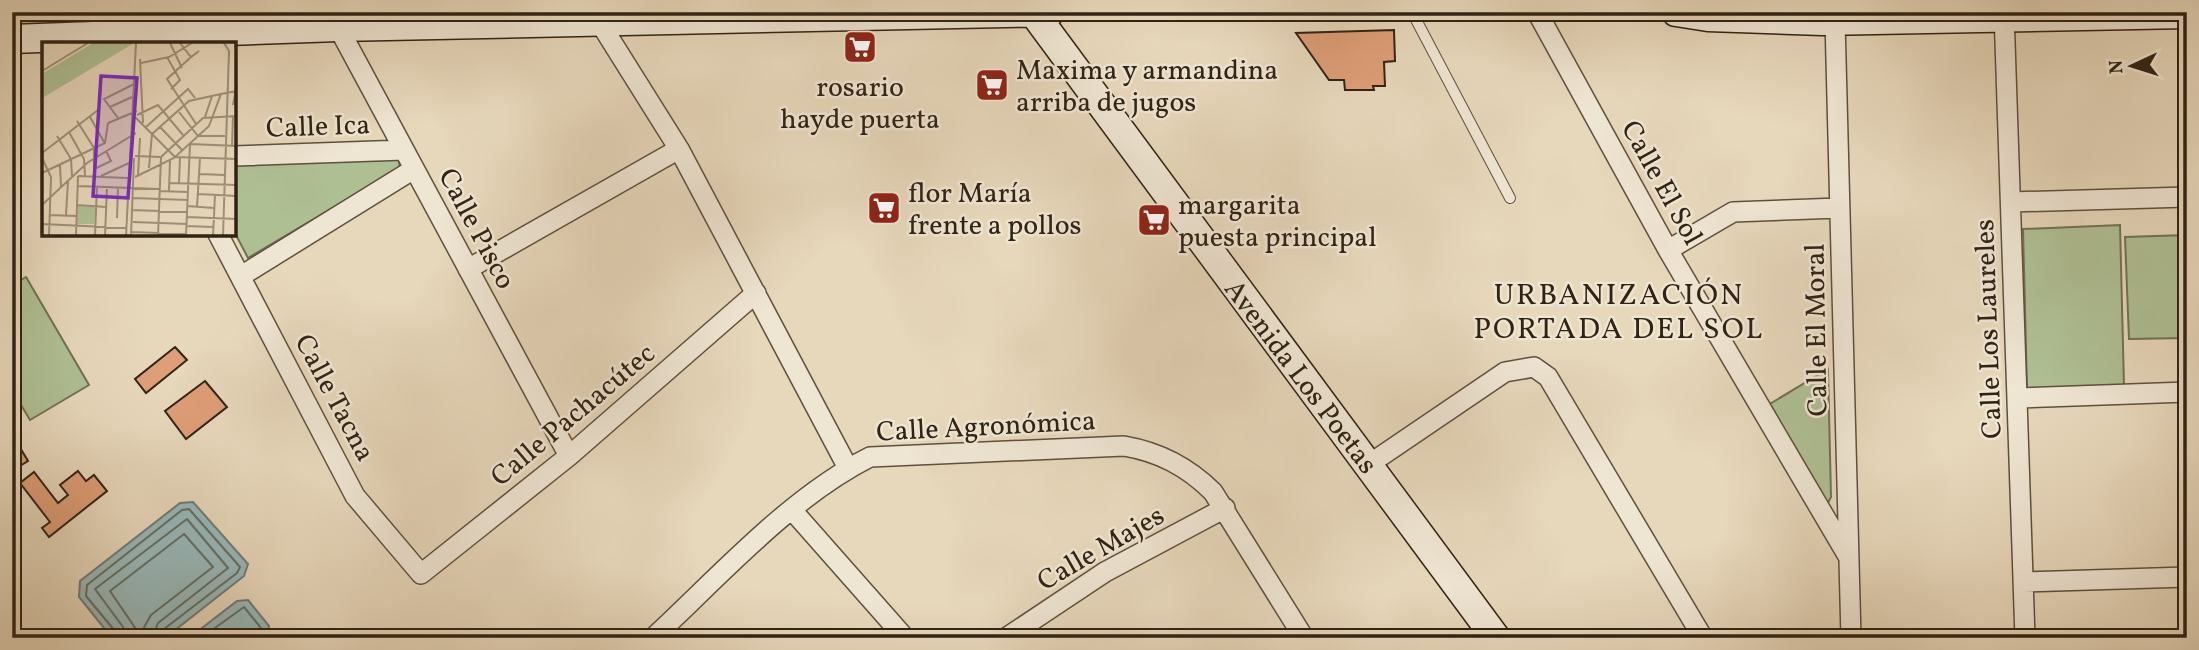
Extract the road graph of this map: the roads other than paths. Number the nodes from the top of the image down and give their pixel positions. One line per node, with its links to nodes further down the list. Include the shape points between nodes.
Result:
1 (1050, 12): 5 (main road)
2 (1412, 12): 19 (lane)
3 (1537, 12): 23 (street, Calle El Sol)
4 (1676, 12): 10 (main road, via 1748,20)
5 (1033, 13): 7 (main road); 30 (main road, Avenida Los Poetas)
6 (2187, 14): 8 (main road)
7 (708, 16): 9 (main road)
8 (2004, 16): 10 (main road); 20 (street, Calle Los Laureles)
9 (600, 18): 11 (main road); 14 (street, Calle Agronómica)
10 (1835, 21): 21 (street, Calle El Moral)
11 (338, 27): 13 (main road); 15 (street, Calle Pisco)
12 (12, 39): 13 (main road)
13 (110, 40)
14 (678, 149): 24 (street); 26 (street, Calle Agronómica)
15 (404, 150): 16 (street, Calle Ica); 17 (street, Calle Pisco)
16 (236, 156)
17 (414, 169): 24 (street, Calle Pisco); 25 (street)
18 (2187, 197): 20 (street)
19 (1510, 198)
20 (2011, 202): 28 (street, Calle Los Laureles)
21 (1839, 208): 23 (street, via 1733,212); 34 (street, Calle El Moral)
22 (219, 236): 25 (street, Calle Tacna)
23 (1668, 250): 34 (street, Calle El Sol)
24 (468, 269): 29 (street, Calle Pisco)
25 (241, 276): 35 (street, Calle Tacna, via 355,496)
26 (756, 293): 29 (street, Calle Pachacútec); 31 (street, Calle Agronómica)
27 (2187, 392): 28 (street)
28 (2017, 398): 37 (street, Calle Los Laureles)
29 (569, 456): 35 (street, Calle Pachacútec)
30 (1368, 465): 42 (main road, Avenida Los Poetas); 43 (street, via 1505,372 1534,367 1548,377)
31 (848, 468): 32 (street, Calle Agronómica, via 870,457 1124,446 1181,466 1198,477); 33 (street)
32 (1225, 508): 40 (street, Calle Majes, via 1105,572); 41 (street, Calle Agronómica)
33 (792, 510): 38 (street); 39 (street)
34 (1849, 558): 44 (street, Calle El Moral)
35 (421, 574)
36 (2187, 577): 37 (street)
37 (2023, 582): 45 (street, Calle Los Laureles)
38 (653, 638)
39 (905, 638)
40 (1006, 638)
41 (1304, 638)
42 (1496, 638)
43 (1703, 638)
44 (1851, 638)
45 (2025, 638)

